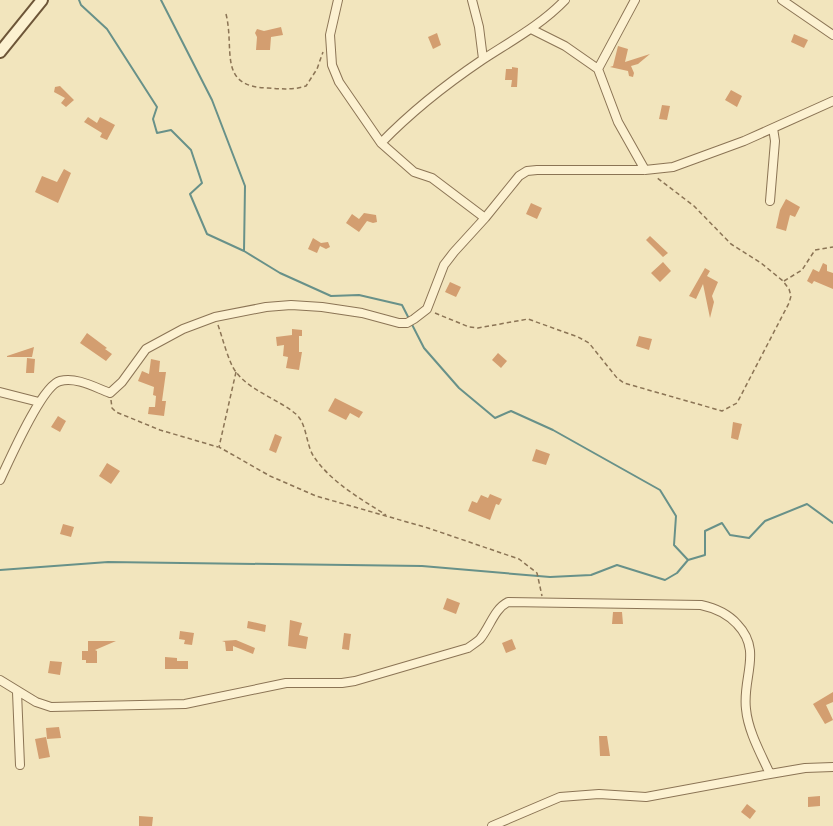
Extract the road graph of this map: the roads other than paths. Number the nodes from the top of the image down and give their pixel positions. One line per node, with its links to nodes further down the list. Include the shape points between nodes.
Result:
1 (42, 0): 9 (street)
2 (338, 0): 14 (street, via 330,35 333,70)
3 (472, 0): 10 (street)
4 (565, 0): 7 (street)
5 (635, 0): 11 (street)
6 (782, 0): 8 (street)
7 (531, 29): 10 (street); 11 (street)
8 (833, 35)
9 (0, 52)
10 (483, 59): 14 (street, via 430,97)
11 (598, 69): 15 (street, via 618,122)
12 (833, 101): 13 (street)
13 (772, 128): 15 (street, via 673,167); 16 (street, via 775,141)
14 (381, 143): 17 (street, via 414,172 432,178)
15 (645, 170): 17 (street, via 527,171)
16 (770, 201)
17 (485, 218): 19 (street, via 444,264 428,309 407,322 291,305 215,317 146,349 110,393 79,381 61,380 50,386)
18 (0, 392): 19 (street)
19 (39, 402): 20 (street)
20 (0, 480)
21 (0, 680): 22 (street)
22 (17, 692): 23 (street); 25 (street, via 51,707 185,704 286,683 355,681 468,648 481,638 508,602 701,605 727,615 747,635 751,650 746,711)
23 (20, 765)
24 (833, 767): 25 (street)
25 (770, 774): 26 (street, via 646,797 560,797)
26 (492, 826)

